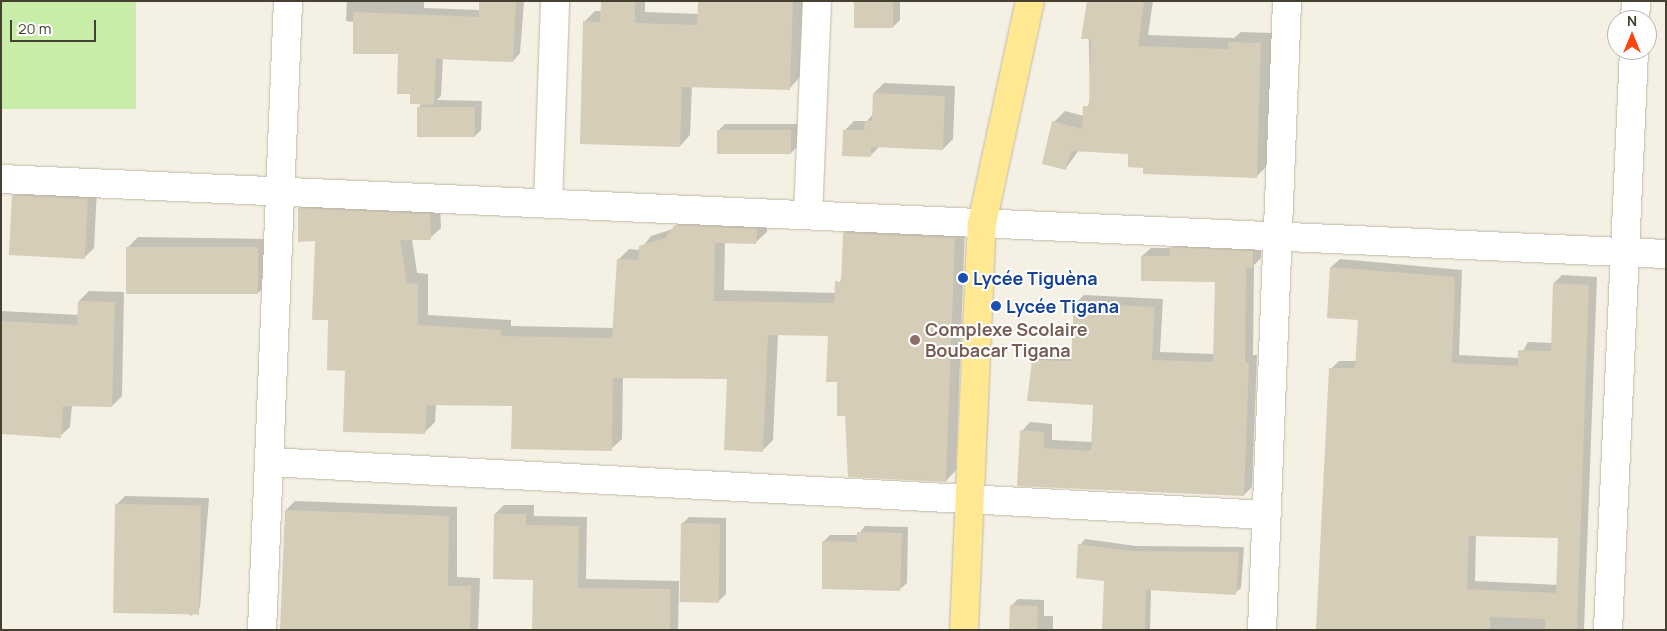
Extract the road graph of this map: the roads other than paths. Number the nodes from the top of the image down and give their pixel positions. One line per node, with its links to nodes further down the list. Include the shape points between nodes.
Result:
1 (288, 1): 8 (street)
2 (555, 1): 9 (street)
3 (817, 1): 10 (street)
4 (1030, 1): 11 (main road)
5 (1287, 1): 12 (street)
6 (1634, 60): 13 (street)
7 (1, 179): 8 (street)
8 (281, 191): 9 (street); 15 (street)
9 (548, 204): 10 (street)
10 (808, 215): 11 (street)
11 (982, 223): 12 (street); 16 (main road)
12 (1278, 236): 13 (street); 17 (street)
13 (1625, 252): 14 (street); 21 (street)
14 (1666, 254)
15 (269, 462): 16 (street); 18 (street)
16 (969, 498): 17 (street); 19 (main road)
17 (1266, 515): 20 (street)
18 (262, 630)
19 (964, 630)
20 (1262, 630)
21 (1608, 630)

